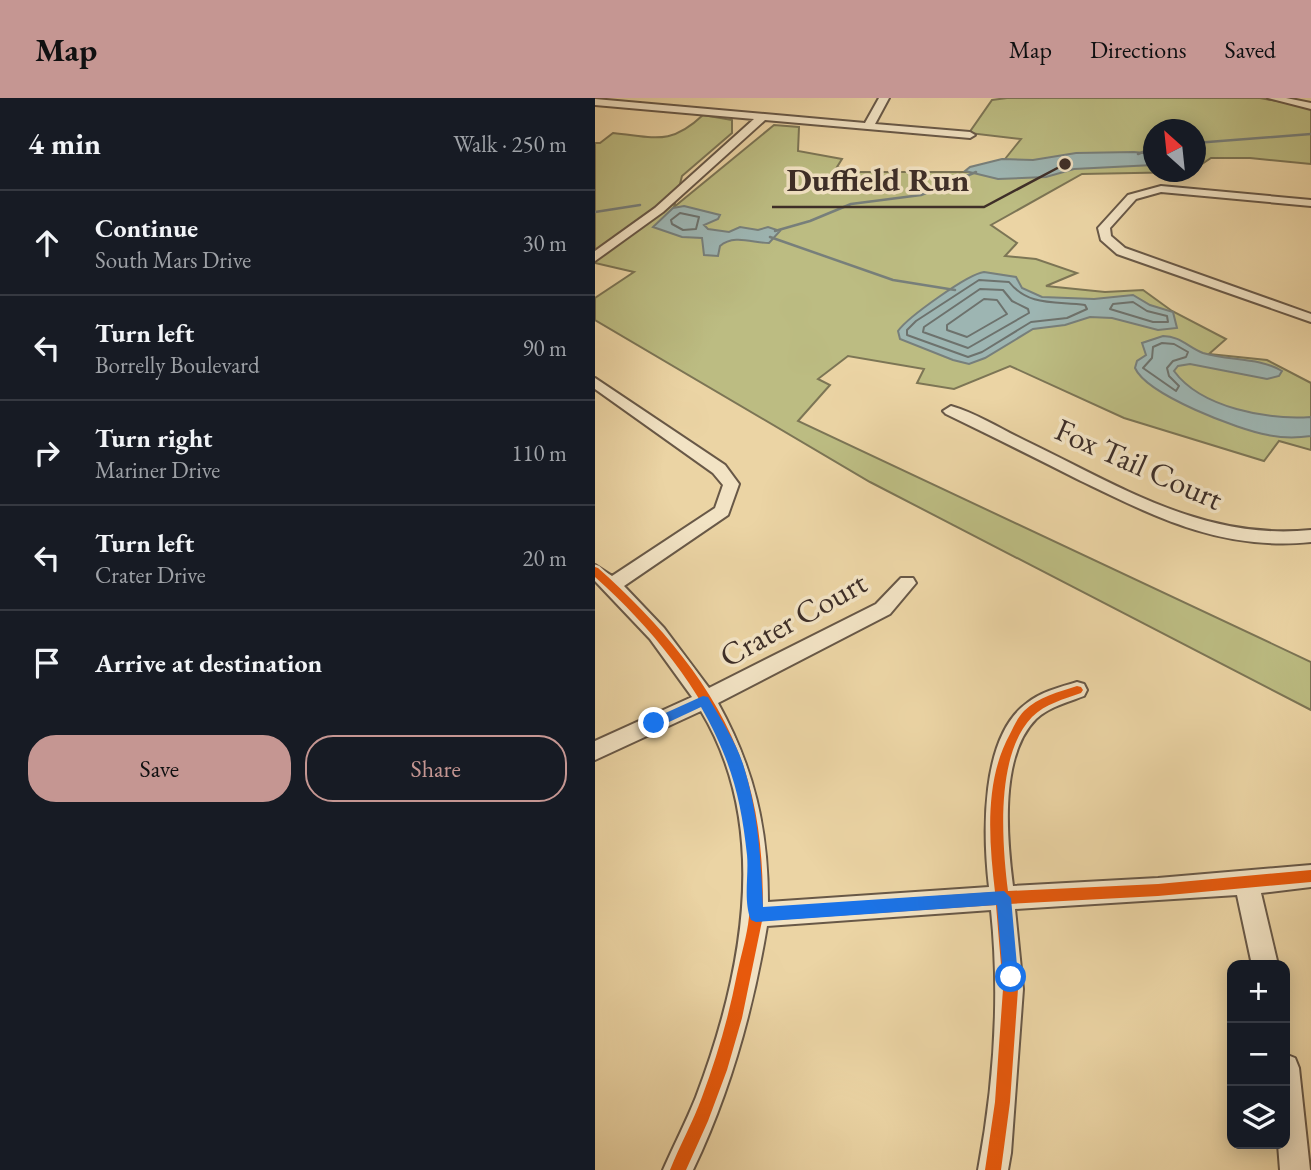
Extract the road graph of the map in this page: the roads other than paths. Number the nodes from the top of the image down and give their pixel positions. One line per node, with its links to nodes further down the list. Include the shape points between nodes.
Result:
1 (884, 98): 6 (street)
2 (1273, 98): 4 (street)
3 (595, 102): 5 (street)
4 (1311, 106)
5 (762, 117): 6 (street); 9 (street, via 659,210)
6 (868, 127): 7 (street)
7 (970, 135)
8 (1311, 203): 10 (street, via 1154,190 1132,197 1104,228 1105,237 1121,251)
9 (595, 257)
10 (1311, 318)
11 (595, 382): 14 (street, via 719,469 731,484 722,511)
12 (951, 411): 13 (street, Fox Tail Court, via 1196,527 1247,538)
13 (1310, 538)
14 (603, 578): 17 (street, via 637,609)
15 (907, 583): 17 (street, Crater Court, via 883,609)
16 (1077, 690): 21 (street, via 1047,700 1023,719 999,775 995,808)
17 (703, 701): 18 (street, Crater Court); 22 (street, via 731,748 740,776 753,841)
18 (595, 751)
19 (1311, 876): 20 (street)
20 (1247, 884): 21 (street); 23 (street)
21 (1004, 898): 22 (street); 26 (street, via 1011,977 1001,1128)
22 (756, 915): 25 (street, via 724,1058)
23 (1264, 960)
24 (1287, 1086): 27 (street)
25 (678, 1170)
26 (992, 1170)
27 (1295, 1170)

